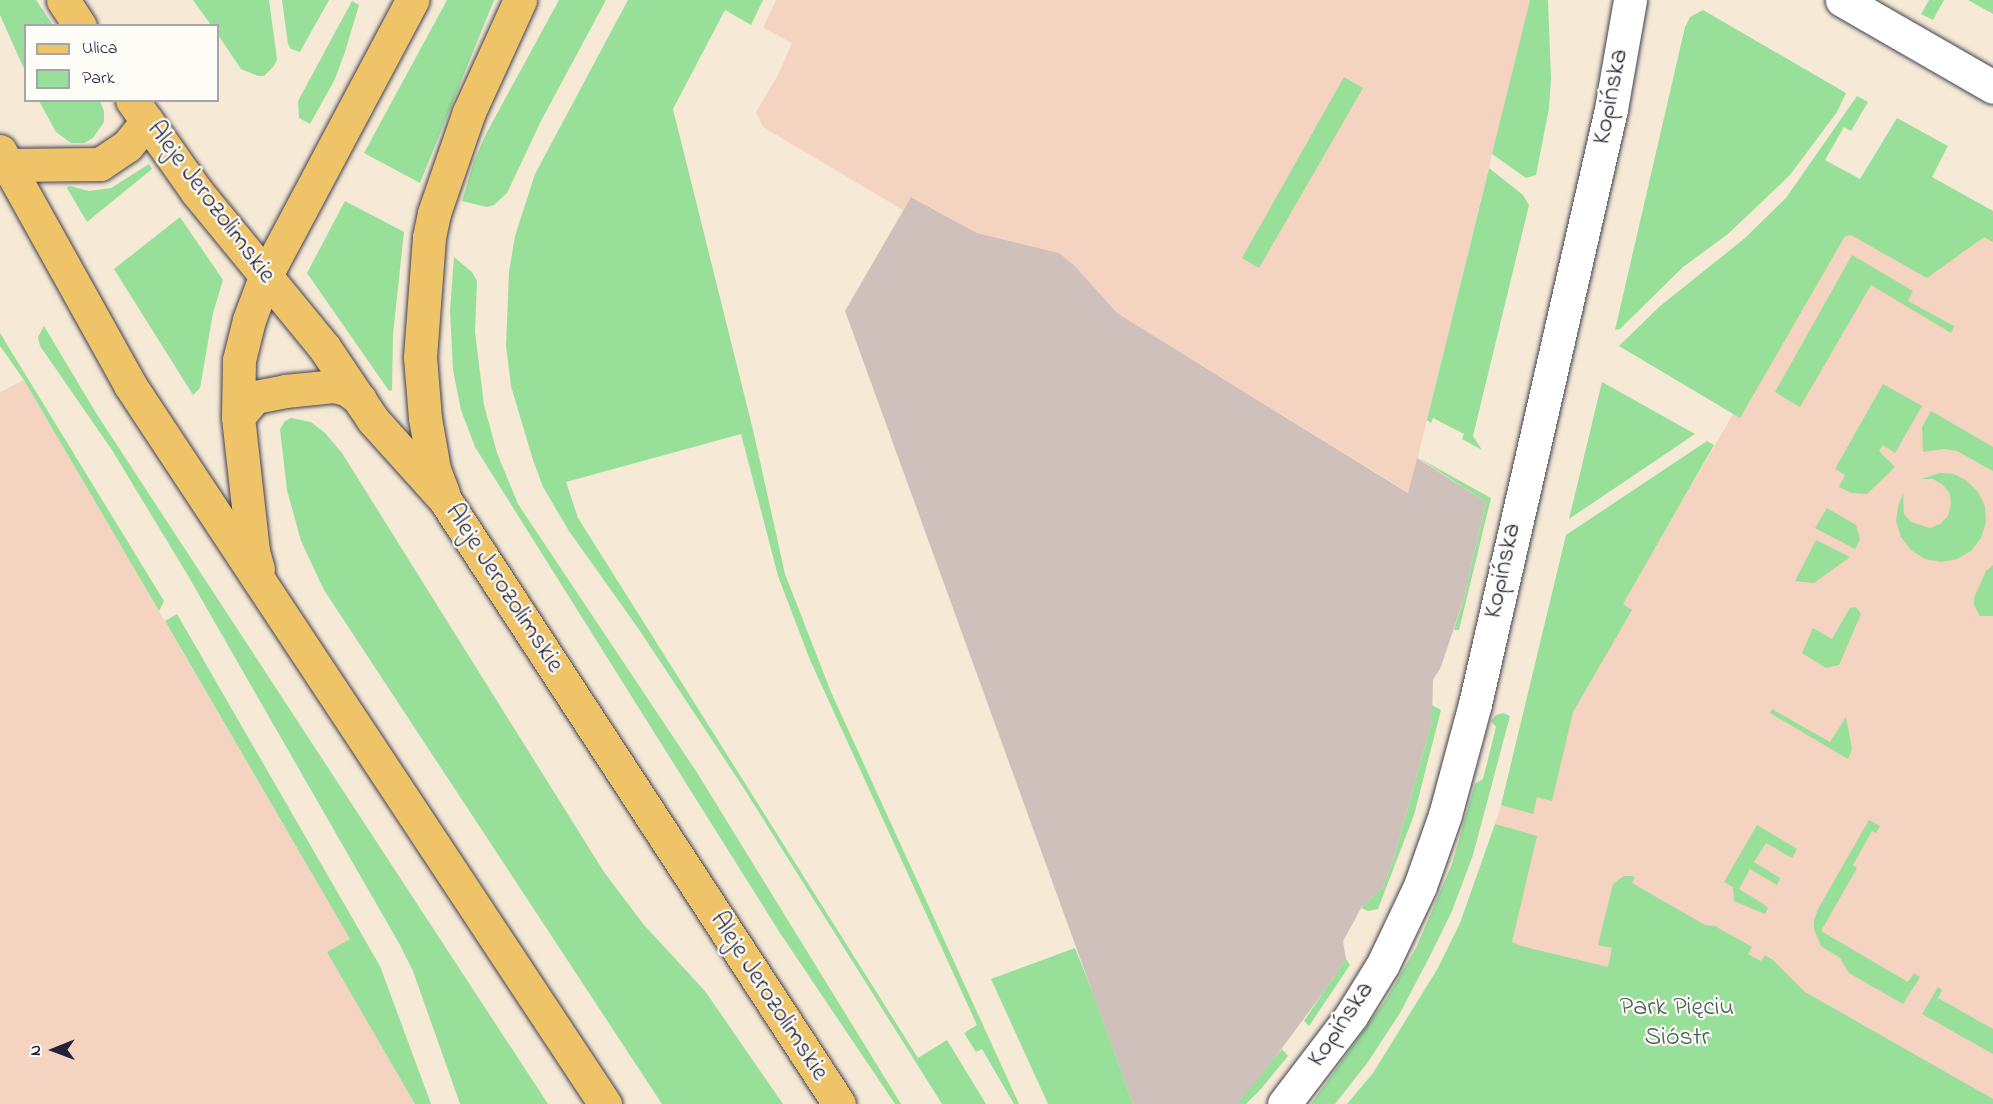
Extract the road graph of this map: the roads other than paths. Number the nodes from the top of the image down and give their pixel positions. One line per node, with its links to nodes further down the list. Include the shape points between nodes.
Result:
1 (63, 0): 6 (main road)
2 (412, 0): 10 (main road)
3 (520, 0): 13 (main road, via 469,112 429,237 420,357 434,469)
4 (1630, 0): 17 (street, Kopińska, via 1601,154 1475,704 1445,815 1416,897 1383,964 1340,1031)
5 (1842, 0): 7 (street)
6 (79, 24)
7 (1993, 87)
8 (140, 110): 9 (main road, via 127,146 100,164); 10 (main road, Aleje Jerozolimskie, via 197,192)
9 (3, 158): 14 (main road, via 130,385)
10 (265, 277): 11 (main road, Aleje Jerozolimskie, via 324,347); 12 (main road, via 239,360)
11 (360, 399): 12 (main road, via 334,386 285,391 255,397); 13 (main road, Aleje Jerozolimskie, via 383,432)
12 (238, 417): 14 (main road, via 253,551)
13 (446, 500): 16 (main road, Aleje Jerozolimskie)
14 (262, 585): 15 (main road)
15 (605, 1104)
16 (839, 1104)
17 (1284, 1104)

